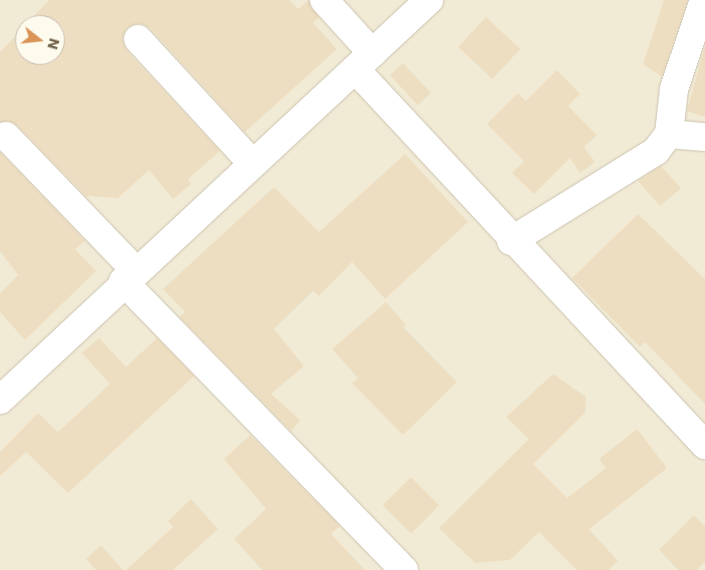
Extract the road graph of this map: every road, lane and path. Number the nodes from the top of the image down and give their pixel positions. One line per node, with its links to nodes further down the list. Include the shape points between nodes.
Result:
1 (324, 0): 5 (street)
2 (429, 0): 5 (street)
3 (704, 0): 6 (street, via 674,89)
4 (138, 39): 9 (street)
5 (364, 61): 9 (street); 10 (street)
6 (669, 134): 8 (street); 10 (street, via 656,151)
7 (6, 136): 11 (street)
8 (705, 136)
9 (252, 163): 11 (street)
10 (511, 241): 13 (street)
11 (129, 276): 12 (street); 14 (street)
12 (0, 400)
13 (705, 445)
14 (404, 570)

